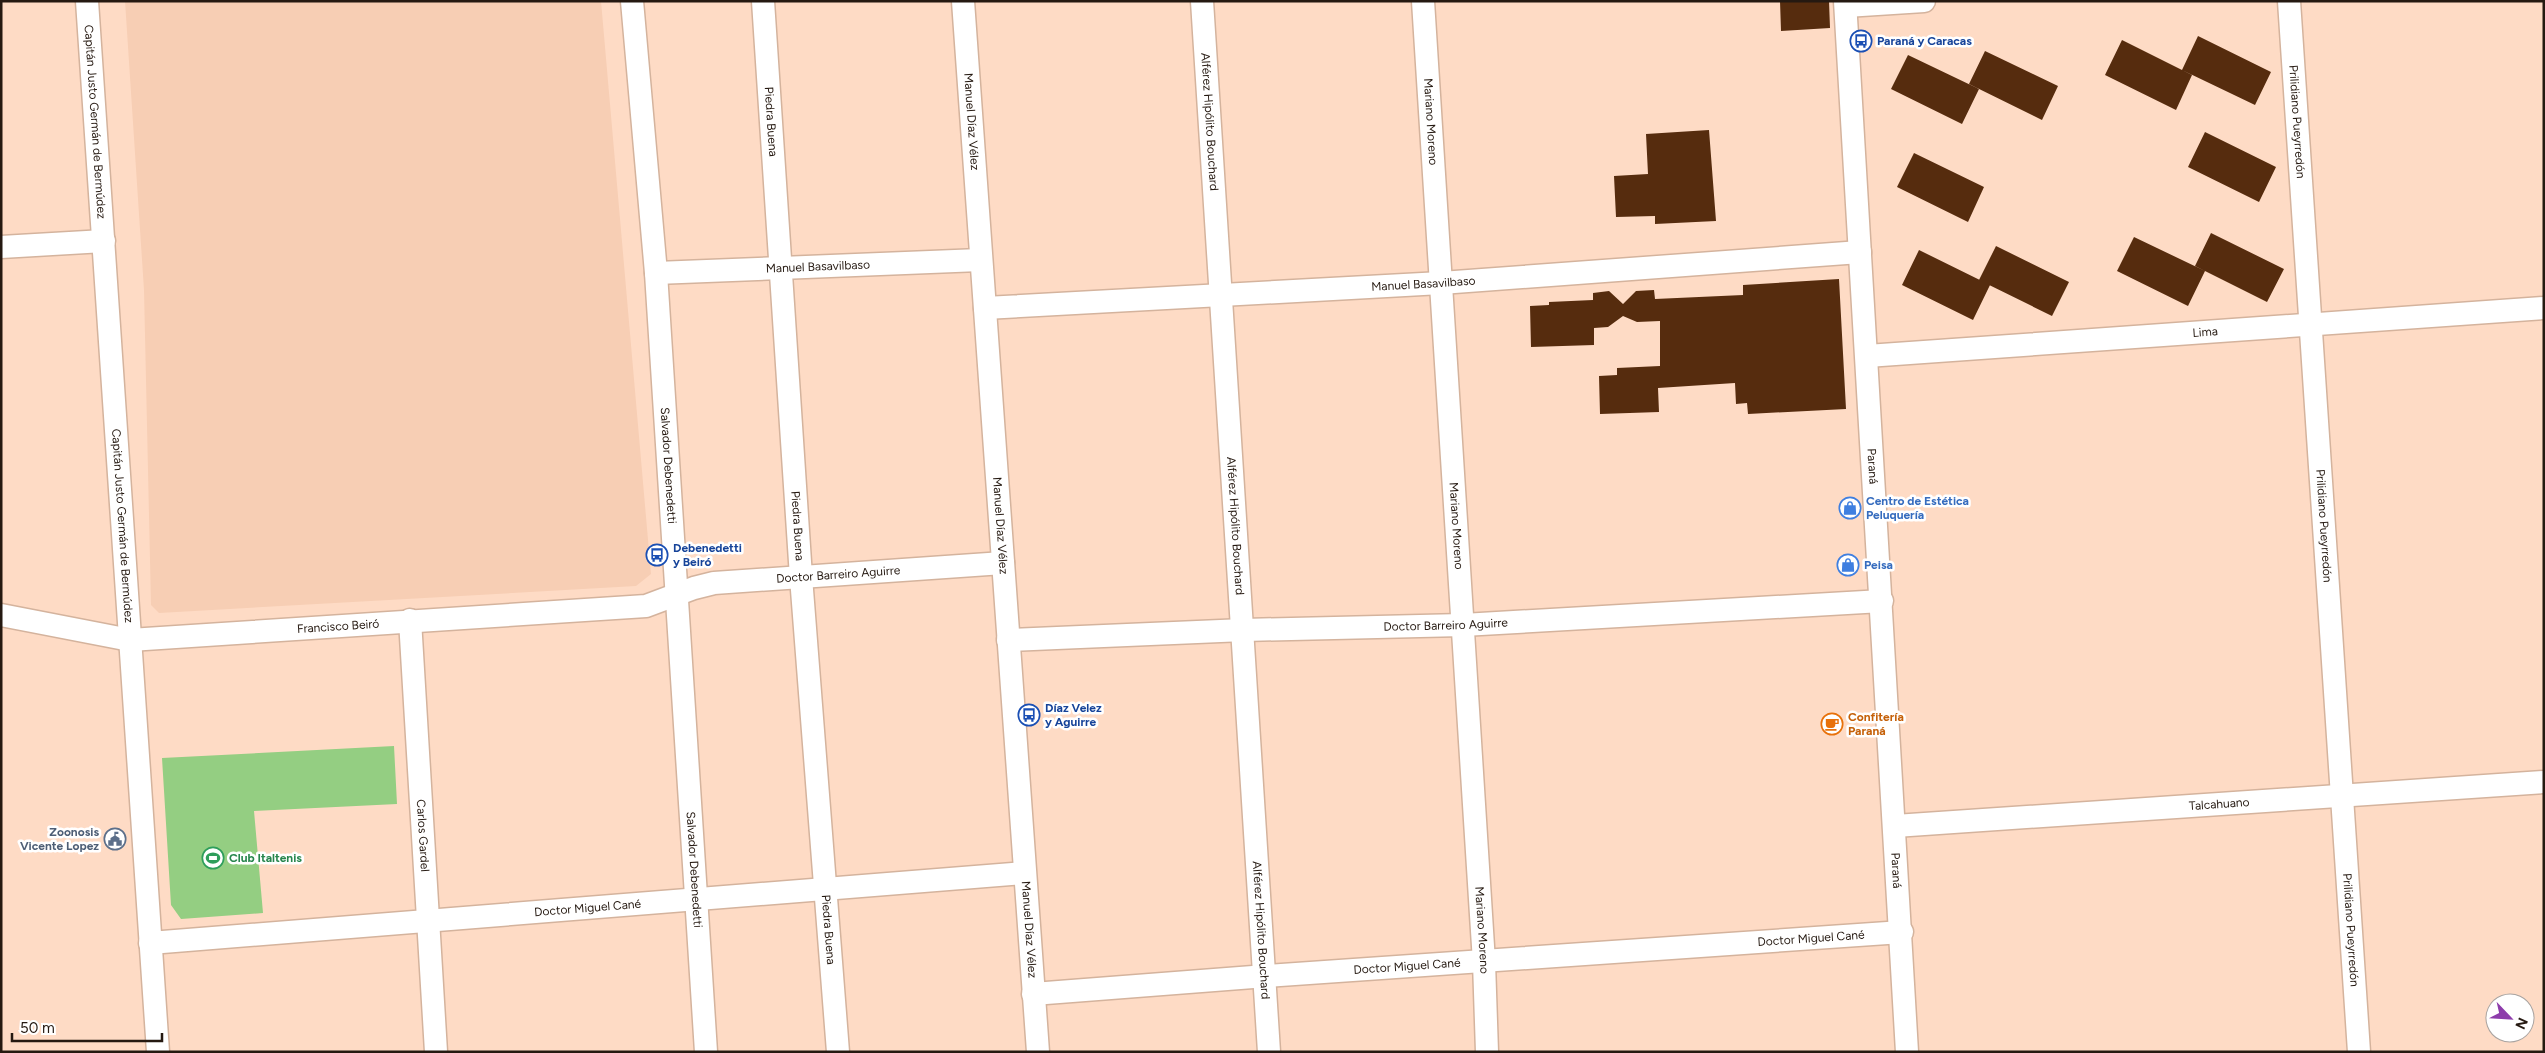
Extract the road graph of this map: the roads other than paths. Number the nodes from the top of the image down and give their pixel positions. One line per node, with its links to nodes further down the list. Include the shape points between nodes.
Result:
1 (87, 1): 10 (street, Capitán Justo Germán de Bermúdez)
2 (632, 1): 15 (street, Salvador Debenedetti)
3 (763, 1): 14 (street, Piedra Buena)
4 (963, 1): 13 (street, Manuel Díaz Vélez)
5 (1202, 1): 17 (street, Alférez Hipólito Bouchard)
6 (1423, 1): 16 (street, Mariano Moreno)
7 (1924, 1): 9 (street)
8 (2289, 1): 20 (street, Prilidiano Pueyrredón)
9 (1845, 4): 12 (street, Paraná)
10 (104, 241): 11 (street); 30 (street, Capitán Justo Germán de Bermúdez)
11 (1, 248)
12 (1860, 252): 16 (street, Manuel Basavilbaso); 21 (street, Paraná)
13 (980, 260): 14 (street, Manuel Basavilbaso); 18 (street, Manuel Díaz Vélez)
14 (782, 268): 15 (street, Manuel Basavilbaso); 23 (street, Piedra Buena)
15 (656, 273): 24 (street, Salvador Debenedetti)
16 (1441, 282): 17 (street, Manuel Basavilbaso); 28 (street, Mariano Moreno)
17 (1222, 294): 18 (street, Manuel Basavilbaso); 29 (street, Alférez Hipólito Bouchard)
18 (985, 308): 22 (street, Manuel Díaz Vélez)
19 (2544, 308): 20 (street, Lima)
20 (2310, 326): 21 (street, Lima); 33 (street, Prilidiano Pueyrredón)
21 (1867, 356): 25 (street, Paraná)
22 (1003, 562): 23 (street, Doctor Barreiro Aguirre); 31 (street, Manuel Díaz Vélez)
23 (801, 577): 24 (street, Doctor Barreiro Aguirre, via 714,583); 36 (street, Piedra Buena)
24 (675, 596): 27 (street, Francisco Beiró, via 646,606); 37 (street, Salvador Debenedetti)
25 (1882, 601): 28 (street, Doctor Barreiro Aguirre); 34 (street, Paraná)
26 (1, 615): 30 (street, Francisco Beiró)
27 (410, 620): 30 (street, Francisco Beiró); 38 (street, Carlos Gardel)
28 (1463, 625): 29 (street, Doctor Barreiro Aguirre); 41 (street, Mariano Moreno)
29 (1244, 630): 31 (street, Doctor Barreiro Aguirre); 42 (street, Alférez Hipólito Bouchard)
30 (130, 640): 40 (street, Capitán Justo Germán de Bermúdez)
31 (1008, 640): 35 (street, Manuel Díaz Vélez)
32 (2544, 782): 33 (street, Talcahuano)
33 (2342, 796): 34 (street, Talcahuano); 52 (street, Prilidiano Pueyrredón)
34 (1895, 826): 39 (street, Paraná)
35 (1024, 873): 36 (street, Doctor Miguel Cané); 43 (street, Manuel Díaz Vélez)
36 (825, 889): 37 (street, Doctor Miguel Cané); 47 (street, Piedra Buena)
37 (696, 900): 38 (street, Doctor Miguel Cané); 46 (street, Salvador Debenedetti)
38 (429, 921): 40 (street, Doctor Miguel Cané); 45 (street, Carlos Gardel)
39 (1902, 932): 41 (street, Doctor Miguel Cané); 51 (street, Paraná)
40 (150, 943): 44 (street, Capitán Justo Germán de Bermúdez)
41 (1484, 962): 42 (street, Doctor Miguel Cané); 50 (street, Mariano Moreno)
42 (1266, 976): 43 (street, Doctor Miguel Cané); 49 (street, Alférez Hipólito Bouchard)
43 (1033, 994): 48 (street, Manuel Díaz Vélez)
44 (158, 1052)
45 (436, 1052)
46 (706, 1052)
47 (838, 1052)
48 (1038, 1052)
49 (1270, 1052)
50 (1487, 1052)
51 (1907, 1052)
52 (2359, 1052)

